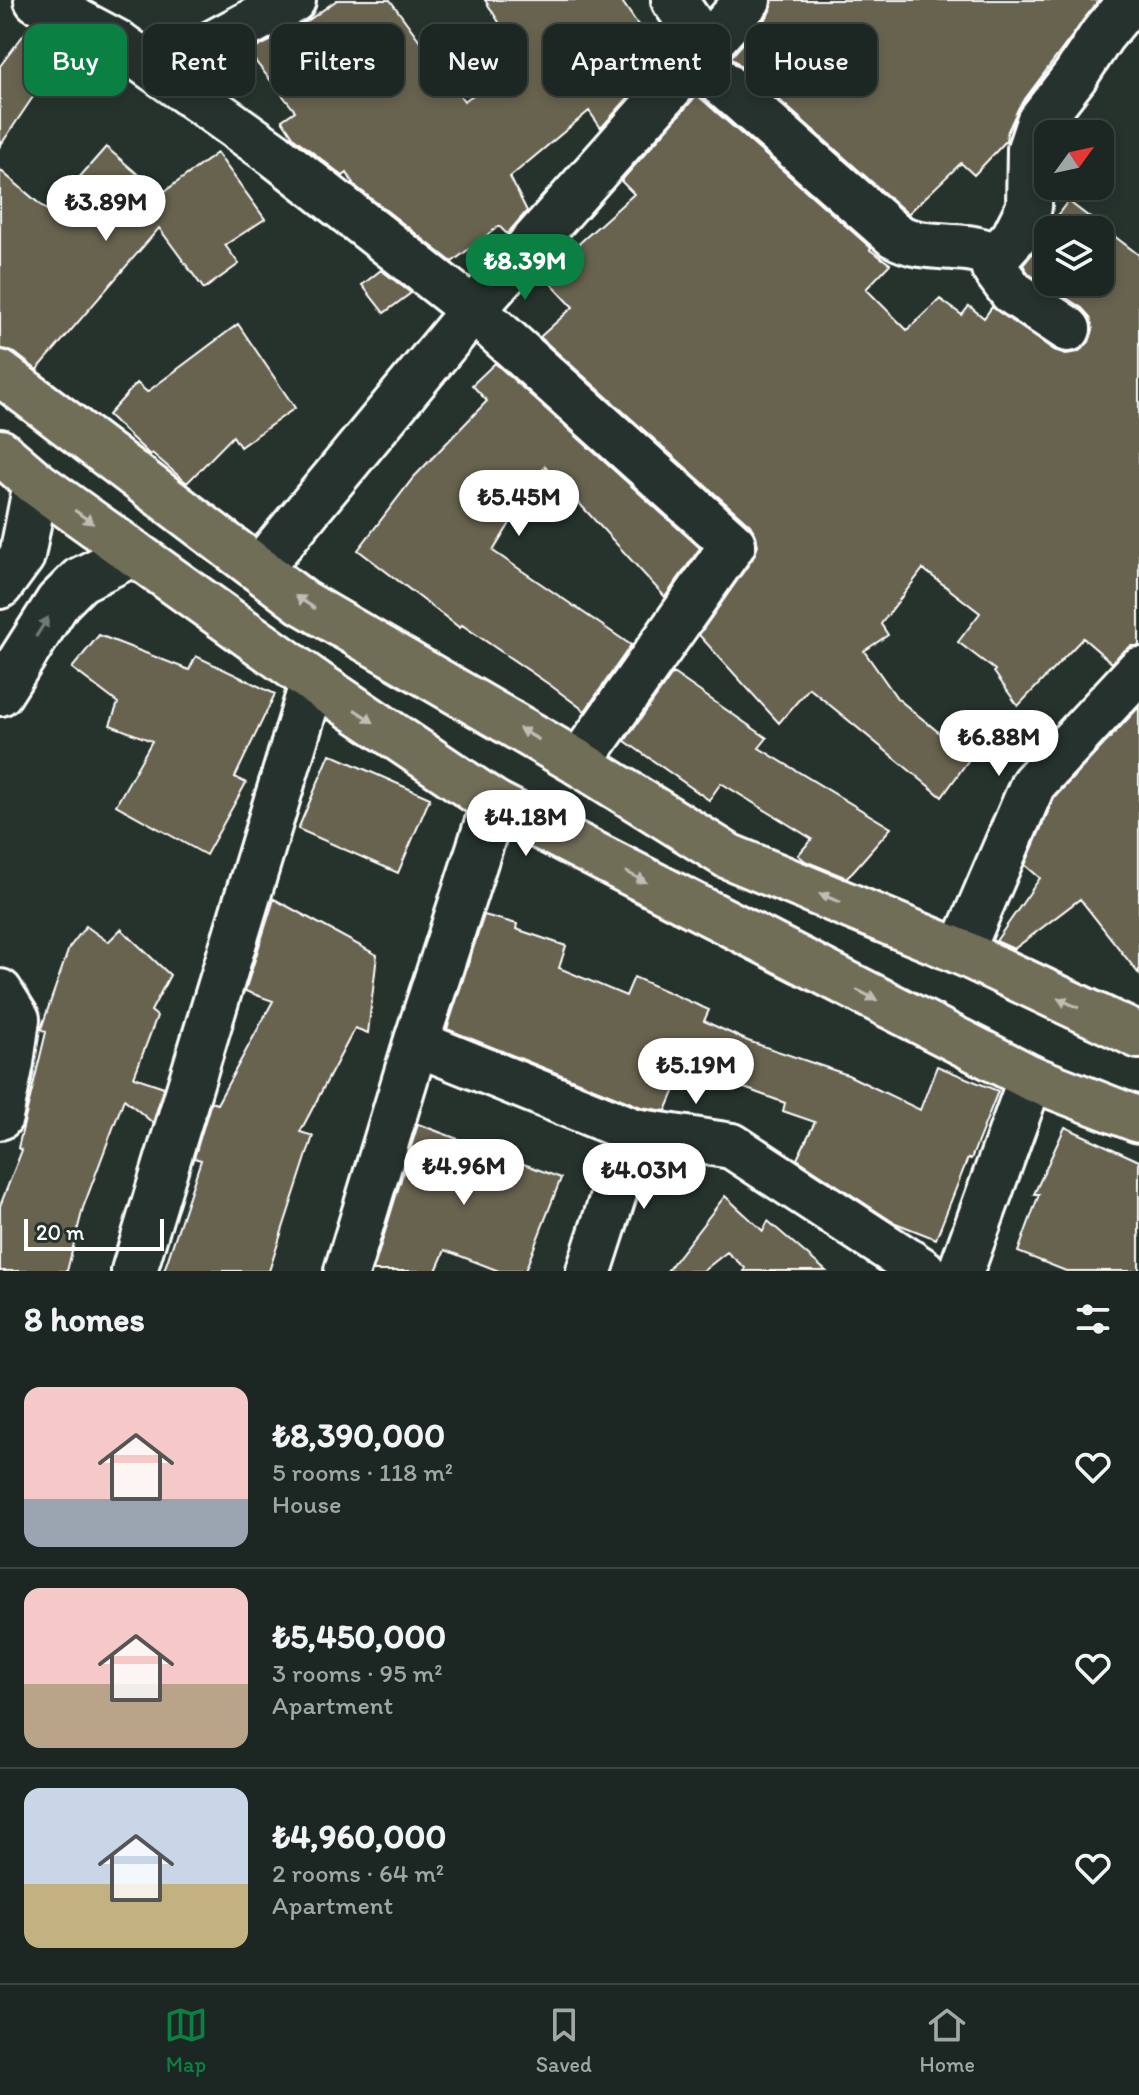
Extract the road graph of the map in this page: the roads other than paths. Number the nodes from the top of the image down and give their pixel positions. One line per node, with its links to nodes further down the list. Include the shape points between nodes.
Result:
1 (37, 0): 9 (street)
2 (293, 0): 6 (street)
3 (674, 0): 7 (street)
4 (748, 0): 8 (street)
5 (1131, 0): 13 (street, via 1039,122 1030,149 1029,207)
6 (248, 24)
7 (686, 24)
8 (728, 24)
9 (143, 61)
10 (730, 80): 13 (street, via 894,235 927,246)
11 (193, 96): 14 (street)
12 (664, 96): 14 (street)
13 (998, 255): 15 (street, via 994,268 1012,292)
14 (473, 310): 20 (street); 25 (street, via 733,544)
15 (1068, 329)
16 (0, 373): 20 (main road)
17 (0, 452): 18 (main road)
18 (36, 483): 19 (main road, one-way to 19); 21 (street, via 22,556)
19 (134, 553): 23 (main road); 24 (street, one-way to 19, via 58,602 80,580)
20 (259, 569): 25 (main road, one-way to 20, via 302,602)
21 (0, 586)
22 (1139, 670): 27 (street, via 1033,784)
23 (313, 681): 26 (main road, one-way to 26); 36 (street)
24 (0, 693)
25 (579, 763): 27 (main road, one-way to 25, via 728,856)
26 (494, 803): 30 (street); 31 (main road, one-way to 31)
27 (961, 952): 29 (main road, one-way to 27)
28 (0, 992): 32 (street, via 17,1019)
29 (1139, 1036)
30 (416, 1043): 34 (street); 37 (street)
31 (1031, 1078): 33 (main road); 39 (street)
32 (0, 1117)
33 (1139, 1120)
34 (634, 1131): 35 (street); 38 (street, via 732,1146)
35 (594, 1268)
36 (134, 1271)
37 (347, 1271)
38 (923, 1271)
39 (961, 1271)

